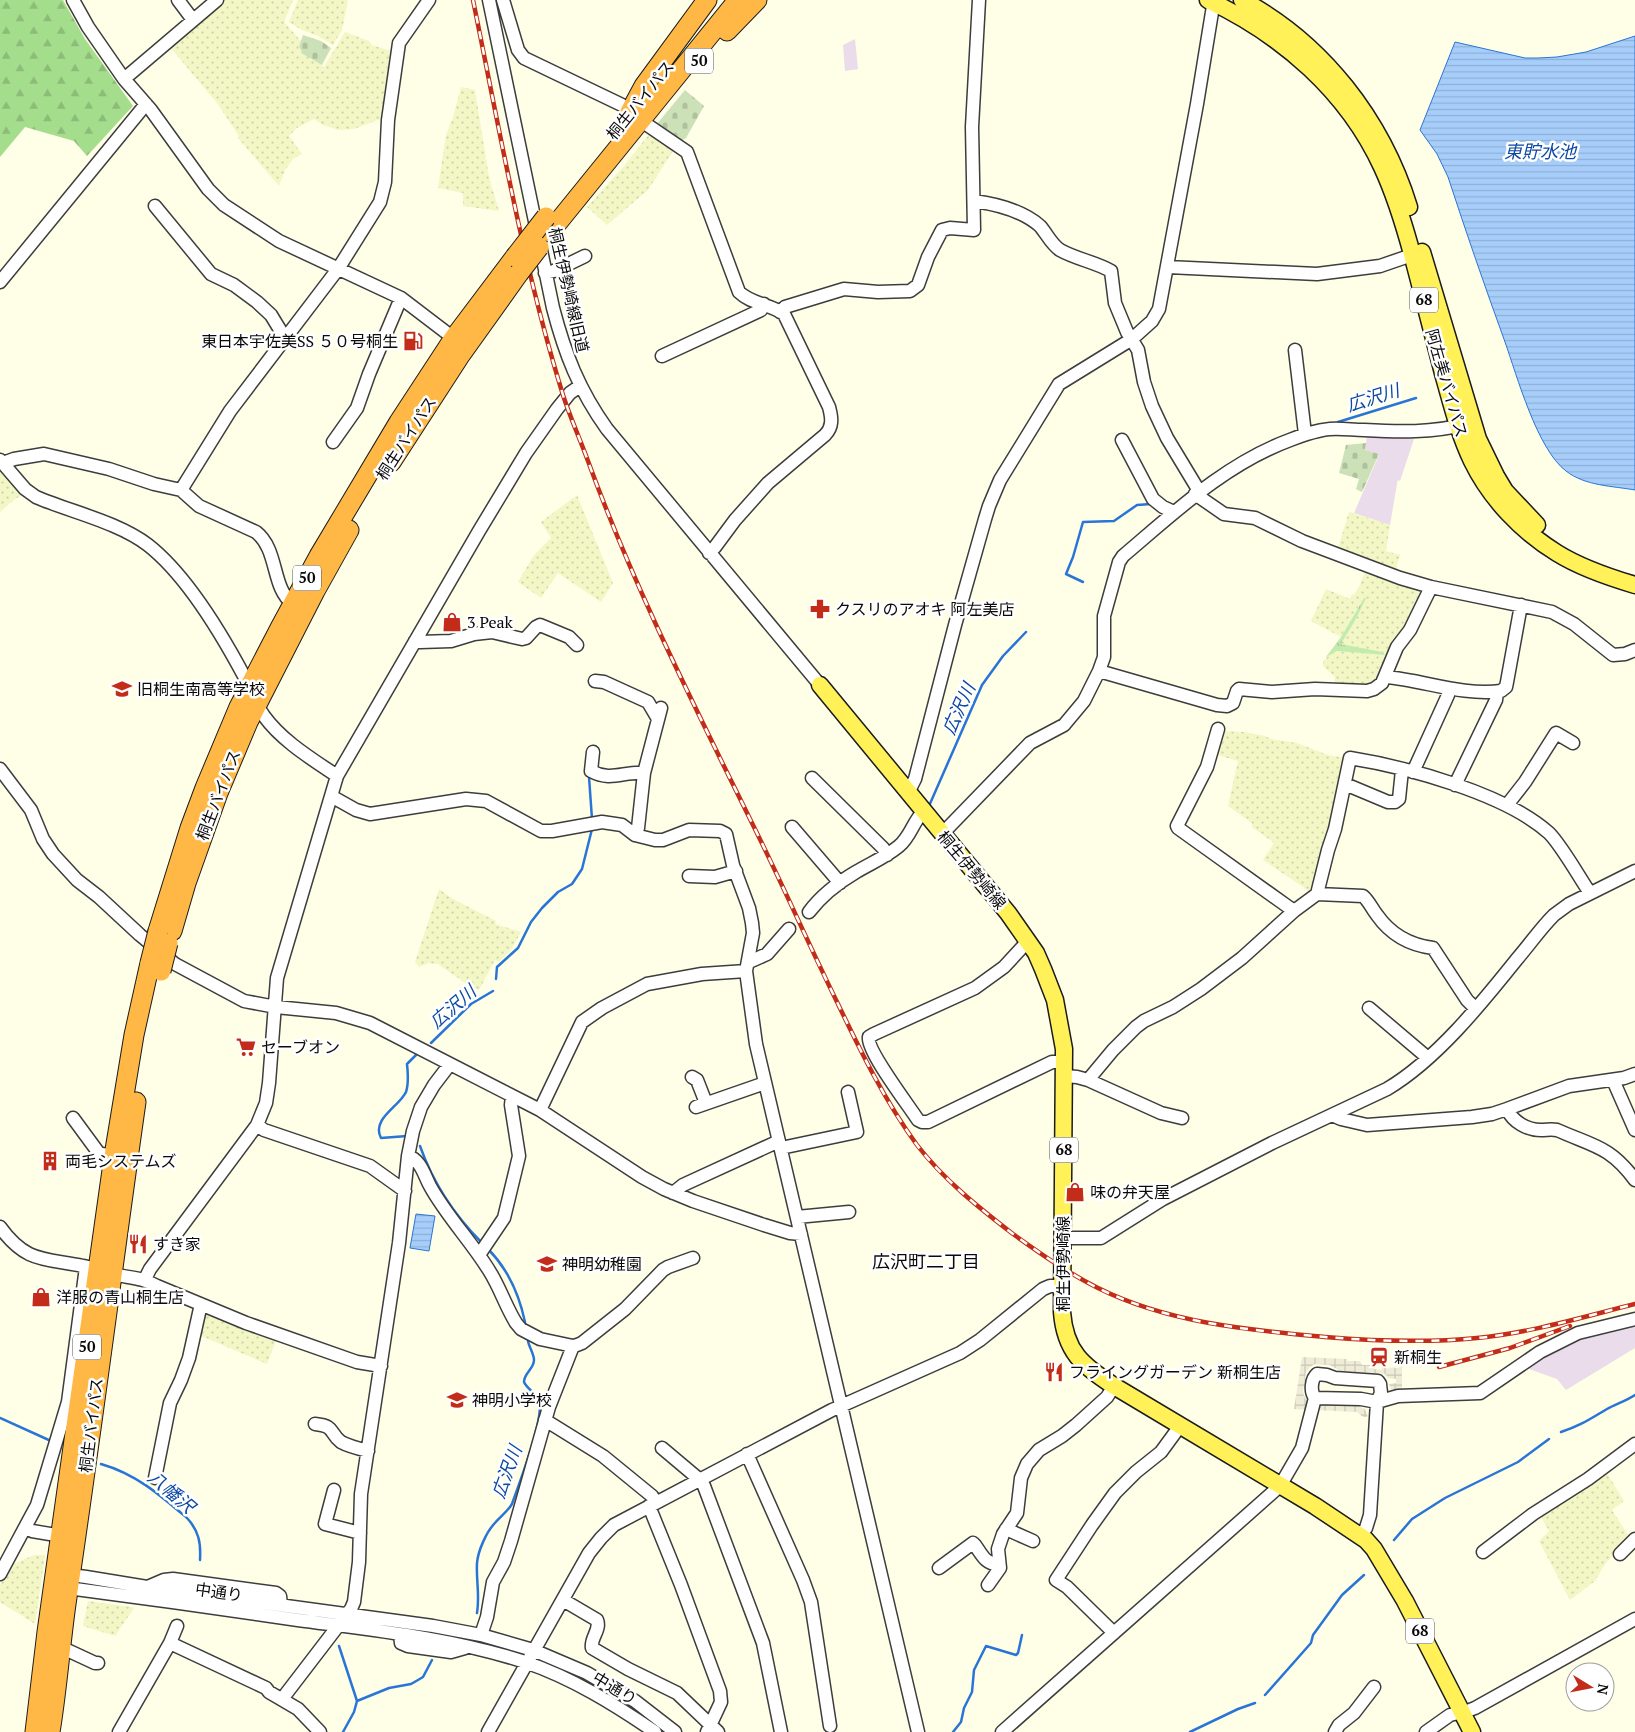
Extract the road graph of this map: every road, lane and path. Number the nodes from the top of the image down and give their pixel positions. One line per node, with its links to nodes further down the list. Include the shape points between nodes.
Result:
1 (73, 0): 15 (street)
2 (178, 0): 14 (street)
3 (217, 0): 14 (street)
4 (429, 0): 23 (street, via 399,43 388,120 385,182 380,202)
5 (489, 0): 24 (street, 桐生伊勢崎線旧道)
6 (503, 0): 17 (street, via 518,50 524,58 622,105)
7 (707, 0): 17 (highway, 50, via 644,86)
8 (722, 0): 17 (highway, 桐生バイパス / 50)
9 (738, 0): 17 (highway, 桐生バイパス / 50)
10 (757, 0): 17 (highway, 50, via 660,106)
11 (979, 0): 18 (street, via 972,127)
12 (1242, 0): 35 (main road, 阿左美バイパス / 68, via 1286,28 1328,65 1356,100 1384,146 1407,199 1445,322)
13 (1212, 1): 20 (main road, 阿左美バイパス / 68, via 1270,35 1302,60 1342,102 1382,167); 22 (street)
14 (193, 20): 15 (street)
15 (124, 80): 16 (street)
16 (146, 104): 23 (street, via 208,189 224,205 279,240); 25 (street)
17 (635, 116): 27 (street, via 687,152 739,292); 31 (highway, 桐生バイパス / 50, bridge, via 548,224)
18 (974, 201): 28 (street, via 974,230 942,230 918,285 910,291 844,289 785,307); 30 (street, via 996,205 1035,222 1062,251 1111,271 1115,303)
19 (155, 206): 29 (street, via 211,274 234,285 257,302 271,315)
20 (1412, 255): 22 (street, via 1380,266 1318,274); 35 (main road, 阿左美バイパス / 68)
21 (585, 256): 24 (street)
22 (1168, 267): 30 (street, via 1157,313)
23 (338, 269): 26 (street); 29 (street)
24 (545, 274): 34 (street, 桐生伊勢崎線旧道, via 559,332)
25 (0, 282)
26 (401, 298): 31 (street); 38 (street, via 357,408)
27 (764, 304): 28 (street); 33 (street, via 761,310)
28 (780, 312): 43 (street, via 788,321 829,407 832,416 830,427 825,435 768,483)
29 (285, 338): 40 (street, via 230,411)
30 (1132, 339): 41 (street, via 1157,418); 69 (street, via 1058,384 1000,480 987,513 915,779)
31 (460, 343): 47 (highway, 桐生バイパス / 50, via 400,422); 58 (highway, 桐生バイパス / 50)
32 (1295, 350): 36 (street)
33 (662, 356)
34 (580, 386): 43 (street, 桐生伊勢崎線旧道, via 607,429); 49 (street, via 564,399 531,447)
35 (1465, 424): 36 (street, via 1405,432 1332,428); 44 (main road, 阿左美バイパス / 68, via 1505,491 1531,520 1580,553); 45 (main road, 阿左美バイパス / 68, via 1468,452 1481,477 1520,525 1568,559)
36 (1305, 434): 41 (street, via 1260,452)
37 (1122, 440): 42 (street, via 1153,499)
38 (333, 442)
39 (2, 462): 40 (street, via 44,454 108,468); 58 (street, via 36,497 124,530 149,546 189,588 223,640)
40 (181, 490): 47 (street, via 199,506 262,536 282,590)
41 (1197, 493): 42 (street); 46 (street, via 1224,514 1255,518 1302,541)
42 (1174, 512): 52 (street, via 1119,562 1104,616 1104,657)
43 (708, 552): 55 (street, 桐生伊勢崎線旧道)
44 (1635, 574)
45 (1635, 585)
46 (1431, 587): 48 (street); 53 (street, via 1410,630 1397,648)
47 (293, 604): 58 (highway, 桐生バイパス / 50)
48 (1521, 605): 51 (street, via 1564,617 1613,655); 57 (street, via 1506,687)
49 (415, 641): 50 (street, via 451,641 492,632 522,639 540,625 569,637); 65 (street)
50 (577, 645)
51 (1635, 650)
52 (1099, 671): 53 (street, via 1217,706 1233,703 1239,689 1367,691 1378,687); 74 (street, via 1084,701 1064,725 1030,742)
53 (1385, 677): 56 (street)
54 (594, 681): 64 (street, via 604,682 648,702 660,714)
55 (820, 685): 69 (main road, 桐生伊勢崎線 / 68)
56 (1449, 689): 57 (street); 63 (street)
57 (1497, 692): 68 (street)
58 (253, 696): 65 (street, via 277,732); 88 (highway, 桐生バイパス / 50, bridge, via 239,708 187,837)
59 (1218, 729): 83 (street, via 1207,767 1177,826)
60 (1573, 744): 71 (street, via 1556,733)
61 (593, 752): 64 (street, via 591,771 596,774 609,777)
62 (0, 769): 89 (street, via 31,810 53,854 77,880 140,935 176,964 220,989 244,1001)
63 (1407, 771): 67 (street, via 1350,758); 67 (street, via 1399,799 1395,802); 68 (street)
64 (644, 773): 75 (street)
65 (337, 776): 70 (street)
66 (812, 778): 76 (street)
67 (1345, 784): 82 (street)
68 (1455, 785): 71 (street)
69 (908, 793): 72 (main road, 桐生伊勢崎線 / 68)
70 (331, 796): 75 (street, via 370,814 466,800 486,801 541,831 602,822 622,825); 89 (street, via 279,970)
71 (1507, 806): 81 (street, via 1549,834)
72 (924, 812): 74 (main road, 桐生伊勢崎線 / 68); 76 (street, via 902,843)
73 (792, 827): 80 (street)
74 (942, 834): 86 (main road, 桐生伊勢崎線 / 68)
75 (635, 835): 77 (street, via 663,840 688,830 724,832)
76 (887, 855): 80 (street)
77 (736, 870): 79 (street, via 715,877); 87 (street, via 752,923)
78 (1635, 871): 81 (street)
79 (689, 876)
80 (840, 883): 84 (street)
81 (1590, 893): 91 (street, via 1554,915)
82 (1317, 894): 83 (street); 91 (street, via 1363,896 1395,934 1414,944 1433,948)
83 (1294, 911): 97 (street, via 1242,958 1201,989 1136,1027)
84 (809, 912)
85 (789, 929): 87 (street, via 767,954)
86 (1028, 942): 94 (main road, 桐生伊勢崎線 / 68, via 1055,1000); 94 (street, via 1004,967 975,988 874,1034 868,1043 922,1122 928,1122 1052,1062)
87 (748, 966): 99 (street, via 756,1044); 103 (street, via 648,984 602,1008 582,1022)
88 (156, 967): 110 (highway, 桐生バイパス / 50, via 134,1035); 122 (highway, 桐生バイパス / 50, via 138,1082)
89 (276, 1007): 93 (street, via 350,1016 378,1026); 107 (street, via 266,1103)
90 (1369, 1008): 92 (street)
91 (1476, 1008): 92 (street)
92 (1428, 1058): 104 (street, via 1387,1089)
93 (450, 1064): 101 (street); 111 (street, via 421,1107)
94 (1065, 1069): 97 (street); 119 (main road, 桐生伊勢崎線 / 68)
95 (1635, 1074): 98 (street)
96 (692, 1077): 99 (street, via 697,1080 701,1105)
97 (1088, 1080): 106 (street, via 1161,1113)
98 (1613, 1080): 102 (street, via 1569,1086); 108 (street)
99 (765, 1083): 109 (street)
100 (848, 1092): 109 (street, via 857,1132)
101 (512, 1096): 103 (street); 120 (street, via 519,1156 504,1218)
102 (1507, 1109): 104 (street, via 1472,1117 1379,1125 1355,1123); 112 (street, via 1522,1125 1539,1130 1557,1130 1599,1147 1613,1156)
103 (540, 1110): 114 (street, via 642,1177)
104 (1332, 1115): 119 (street, via 1163,1199 1101,1238)
105 (73, 1118): 110 (street, via 98,1152)
106 (1182, 1118)
107 (257, 1125): 113 (street, via 370,1166); 123 (street)
108 (1635, 1130)
109 (780, 1145): 114 (street, via 683,1185); 116 (street)
110 (114, 1156): 122 (highway, 桐生バイパス / 50)
111 (408, 1156): 113 (street); 120 (street, via 420,1166 454,1223)
112 (1634, 1178)
113 (405, 1191): 128 (street)
114 (674, 1193): 118 (street, via 764,1225)
115 (849, 1212): 116 (street)
116 (797, 1217): 118 (street)
117 (0, 1227): 122 (street, via 16,1247 29,1255)
118 (801, 1234): 132 (street)
119 (1063, 1238): 124 (main road, 桐生伊勢崎線 / 68)
120 (483, 1248): 127 (street, via 491,1273 521,1329 540,1339)
121 (693, 1258): 127 (street, via 668,1266 625,1309 582,1343)
122 (98, 1270): 123 (street); 145 (street, via 49,1467); 149 (highway, 桐生バイパス / 50); 157 (highway, 桐生バイパス / 50)
123 (145, 1279): 125 (street)
124 (1062, 1286): 129 (main road, 桐生伊勢崎線 / 68, via 1063,1320 1071,1348 1090,1371); 132 (street, via 1047,1286 960,1354)
125 (201, 1304): 128 (street, via 356,1362); 140 (street, via 187,1365 170,1403)
126 (1635, 1319): 131 (street, via 1578,1333 1540,1352 1480,1393 1398,1396)
127 (573, 1346): 133 (street)
128 (381, 1366): 138 (street)
129 (1114, 1386): 135 (main road, 桐生伊勢崎線 / 68); 146 (street, via 1107,1397 1076,1425 1031,1459 1022,1474 1017,1513)
130 (1315, 1398): 131 (street); 131 (street, via 1312,1390 1314,1377 1324,1374 1335,1378 1378,1381 1381,1390); 142 (street, via 1302,1448)
131 (1377, 1402): 148 (street, via 1370,1515)
132 (841, 1407): 139 (street); 184 (street)
133 (545, 1420): 144 (street, via 604,1456 652,1496); 165 (street, via 511,1541 493,1582)
134 (315, 1424): 138 (street, via 332,1429 340,1441)
135 (1180, 1426): 142 (main road, 桐生伊勢崎線 / 68); 164 (street, via 1161,1452 1115,1493 1056,1580)
136 (1635, 1445): 152 (street)
137 (662, 1448): 141 (street)
138 (368, 1451): 147 (street, via 361,1494)
139 (748, 1454): 141 (street); 174 (street, via 811,1602)
140 (155, 1478)
141 (700, 1480): 144 (street); 183 (street, via 763,1643)
142 (1280, 1486): 148 (main road, 桐生伊勢崎線 / 68); 164 (street)
143 (334, 1490): 147 (street, via 325,1524)
144 (652, 1504): 159 (street, via 606,1533 589,1553); 175 (street, via 720,1691 722,1702)
145 (26, 1528): 149 (street); 156 (street)
146 (1006, 1529): 151 (street); 154 (street, via 998,1549)
147 (360, 1533): 160 (street, via 354,1602)
148 (1361, 1535): 173 (main road, 桐生伊勢崎線 / 68, via 1374,1549 1405,1601)
149 (62, 1536): 157 (highway, 桐生バイパス / 50)
150 (1635, 1539): 153 (street)
151 (1032, 1541)
152 (1483, 1552)
153 (1620, 1554)
154 (999, 1564): 155 (street, via 986,1561 973,1543); 158 (street)
155 (939, 1568)
156 (0, 1574)
157 (65, 1580): 160 (street, 中通り, via 147,1587); 162 (street, 中通り); 167 (highway, 桐生バイパス / 50); 176 (highway, 桐生バイパス / 50)
158 (988, 1585)
159 (563, 1600): 168 (street); 175 (street, via 597,1620 599,1626 592,1648 678,1693)
160 (347, 1614): 162 (street); 165 (street, 中通り)
161 (1635, 1619): 173 (street, via 1475,1708)
162 (338, 1625): 170 (street, 中通り, via 468,1647); 172 (street)
163 (177, 1626): 166 (street)
164 (1114, 1633): 185 (street)
165 (482, 1635): 168 (street, 中通り)
166 (170, 1643): 172 (street, via 257,1683); 178 (street)
167 (60, 1649): 169 (street); 177 (highway, 桐生バイパス / 50)
168 (533, 1650): 170 (street); 182 (street, 中通り, via 603,1682 635,1701)
169 (98, 1663)
170 (526, 1663): 180 (street); 181 (street, 中通り, via 591,1692)
171 (1374, 1687): 186 (street)
172 (282, 1700): 179 (street, via 298,1709)
173 (1461, 1712): 187 (street, via 1450,1715); 188 (main road, 桐生伊勢崎線 / 68)
174 (830, 1726)
175 (712, 1730)
176 (36, 1732)
177 (50, 1732)
178 (119, 1732)
179 (320, 1732)
180 (488, 1732)
181 (655, 1732)
182 (675, 1732)
183 (781, 1732)
184 (918, 1732)
185 (1002, 1732)
186 (1335, 1732)
187 (1426, 1732)
188 (1472, 1732)

